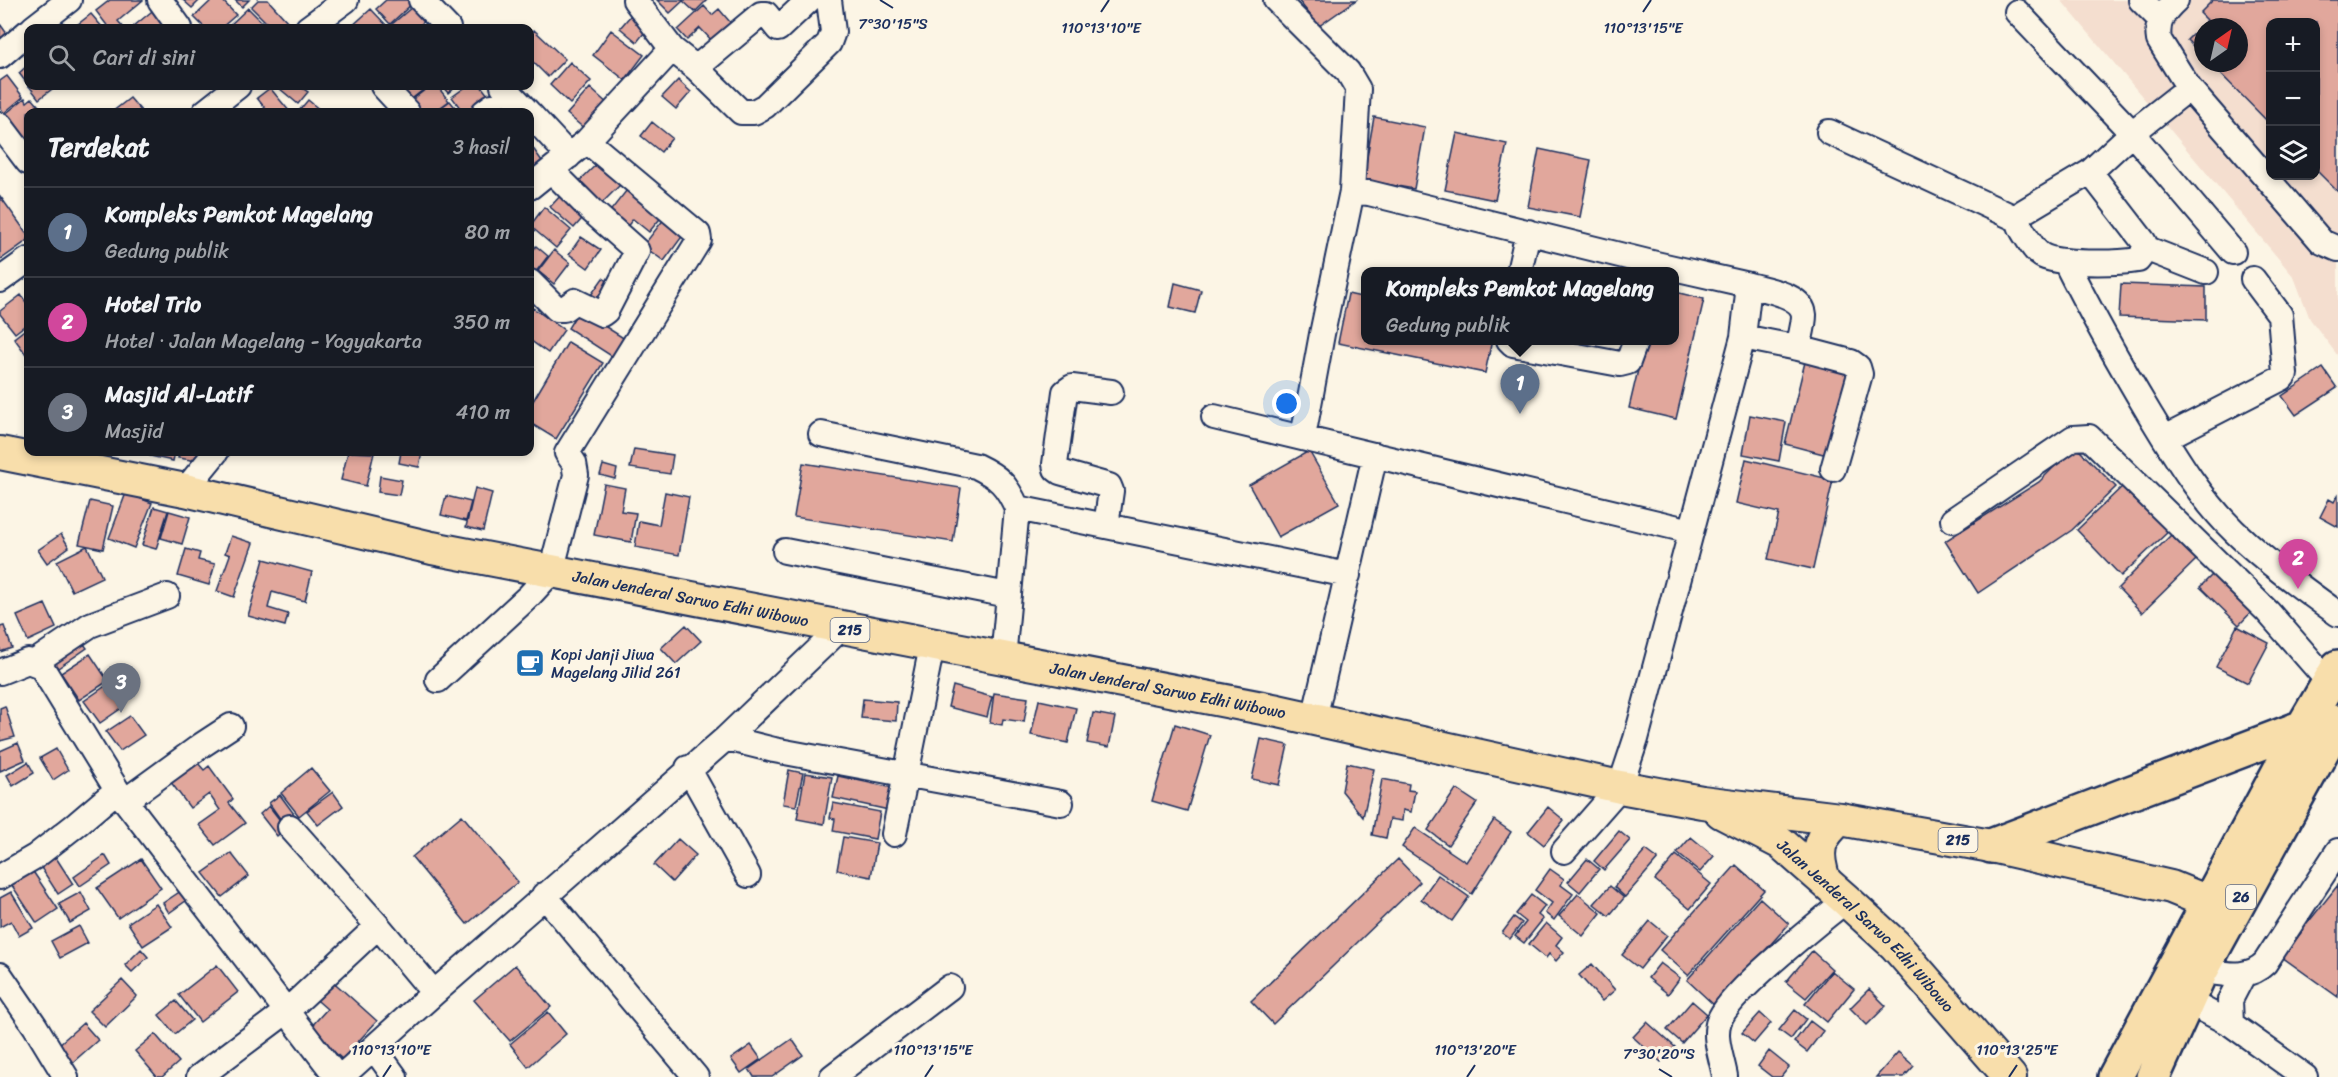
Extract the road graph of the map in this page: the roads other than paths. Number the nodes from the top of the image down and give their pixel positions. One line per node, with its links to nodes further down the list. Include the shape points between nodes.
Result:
1 (69, 0): 13 (street)
2 (160, 0): 14 (street)
3 (346, 0): 15 (street)
4 (421, 0): 16 (street)
5 (635, 0): 18 (street)
6 (809, 0): 20 (street, via 778,28 766,14 761,14)
7 (829, 0): 20 (street, via 833,32 829,43 765,106 754,112 735,108)
8 (1276, 0): 36 (street, via 1348,72 1358,89)
9 (2141, 0): 12 (street)
10 (2176, 0): 12 (street)
11 (2017, 12): 31 (street)
12 (2160, 19): 21 (street, via 2159,40)
13 (38, 24)
14 (177, 24)
15 (321, 24)
16 (444, 24)
17 (24, 35): 19 (street)
18 (672, 49): 20 (street); 32 (street)
19 (0, 56)
20 (696, 68)
21 (2189, 88): 31 (street); 40 (street, via 2322,242)
22 (388, 90): 26 (street)
23 (229, 95): 25 (street)
24 (493, 101): 27 (street)
25 (211, 108)
26 (403, 108)
27 (514, 108)
28 (534, 118): 32 (street)
29 (0, 125): 33 (street)
30 (1829, 132): 37 (street)
31 (2132, 133): 34 (street); 41 (street)
32 (569, 156): 35 (street); 51 (street, via 592,211 637,251 602,314 575,301 557,309); 71 (street, via 699,237 567,453 576,475)
33 (24, 157)
34 (2090, 172): 37 (street, via 2024,212); 39 (street, via 2137,231)
35 (534, 184)
36 (1352, 191): 38 (street); 59 (street)
37 (2019, 220): 42 (street, via 2039,254)
38 (1528, 232): 44 (street); 45 (street)
39 (2145, 248): 42 (street, via 2135,260); 47 (street)
40 (2338, 249)
41 (2233, 252)
42 (2065, 261): 60 (street, via 2089,310)
43 (24, 263): 49 (street)
44 (1520, 267)
45 (1651, 267)
46 (1679, 268): 50 (street)
47 (2206, 272)
48 (2253, 279): 60 (street, via 2280,315 2285,374)
49 (0, 280)
50 (1749, 285): 52 (street); 55 (street, via 1785,295 1799,304 1804,315)
51 (534, 286)
52 (1743, 337): 55 (street); 69 (street)
53 (1519, 345): 54 (street, via 1620,364 1628,362)
54 (1634, 345)
55 (1798, 348): 64 (street, via 1851,362 1860,370)
56 (1111, 392): 68 (street, via 1072,387 1065,393 1055,464 1060,472 1109,486)
57 (1214, 417): 59 (street)
58 (821, 434): 66 (street, via 976,466 1009,489)
59 (1303, 437): 62 (street)
60 (2165, 438): 75 (street, via 2192,481 2233,531)
61 (0, 453): 65 (main road, Jalan Jenderal Sarwo Edhi Wibowo / 215)
62 (1375, 455): 69 (street); 72 (street)
63 (212, 456): 65 (street)
64 (1833, 469)
65 (185, 490): 71 (main road, Jalan Jenderal Sarwo Edhi Wibowo / 215)
66 (1017, 508): 68 (street); 73 (street)
67 (1953, 520): 81 (street, via 2073,438 2089,437)
68 (1106, 526): 72 (street)
69 (1691, 531): 90 (street, via 1662,650)
70 (785, 551): 73 (street)
71 (551, 572): 76 (main road, Jalan Jenderal Sarwo Edhi Wibowo / 215); 82 (street)
72 (1348, 575): 83 (street)
73 (1008, 595): 78 (street)
74 (167, 597): 79 (street, via 90,626)
75 (2338, 614)
76 (841, 628): 77 (main road, Jalan Jenderal Sarwo Edhi Wibowo / 215); 87 (street)
77 (932, 646): 78 (main road, Jalan Jenderal Sarwo Edhi Wibowo / 215); 89 (street)
78 (1003, 659): 83 (main road, Jalan Jenderal Sarwo Edhi Wibowo / 215)
79 (34, 662): 80 (street, via 18,663); 91 (street, via 41,666)
80 (0, 672)
81 (2333, 674): 86 (highway, 26)
82 (438, 680)
83 (1314, 719): 90 (main road, Jalan Jenderal Sarwo Edhi Wibowo / 215)
84 (2338, 722): 104 (highway, 26)
85 (231, 726): 91 (street)
86 (2303, 727): 97 (highway, 215); 104 (highway, 26)
87 (726, 738): 88 (street); 89 (street)
88 (688, 768): 100 (street); 103 (street)
89 (906, 775): 93 (street); 96 (street)
90 (1620, 787): 92 (main road, Jalan Jenderal Sarwo Edhi Wibowo / 215); 98 (street)
91 (121, 795): 101 (street); 112 (street)
92 (1702, 802): 94 (main road, Jalan Jenderal Sarwo Edhi Wibowo / 215); 102 (main road, Jalan Jenderal Sarwo Edhi Wibowo / 215, via 1781,843)
93 (1061, 803)
94 (1840, 819): 97 (main road, Jalan Jenderal Sarwo Edhi Wibowo / 215); 102 (main road, via 1820,843 1819,858)
95 (290, 827): 105 (street)
96 (894, 834)
97 (1991, 846): 104 (main road, Jalan Jenderal Sarwo Edhi Wibowo / 215, via 2171,887)
98 (1564, 851)
99 (2338, 851): 108 (street, via 2265,963 2257,971)
100 (748, 875)
101 (0, 877)
102 (1835, 890): 115 (street, via 1725,1009 1717,1033); 122 (main road, Jalan Jenderal Sarwo Edhi Wibowo / 215, via 1895,945)
103 (544, 895): 110 (street); 120 (street)
104 (2220, 909): 106 (highway, 26); 123 (highway, 26)
105 (378, 926): 110 (street); 112 (street)
106 (2201, 970): 108 (street); 111 (highway, 26)
107 (0, 975): 116 (street)
108 (2243, 975): 113 (street, via 2230,1000)
109 (950, 987): 121 (street)
110 (434, 993): 114 (street)
111 (2187, 1001): 113 (street); 124 (highway, 26)
112 (287, 1011): 117 (street); 118 (street)
113 (2231, 1024): 125 (street)
114 (374, 1048): 118 (street); 119 (street)
115 (1725, 1076)
116 (66, 1077)
117 (199, 1077)
118 (339, 1077)
119 (395, 1077)
120 (696, 1077)
121 (832, 1077)
122 (2010, 1077)
123 (2115, 1077)
124 (2153, 1077)
125 (2305, 1077)

